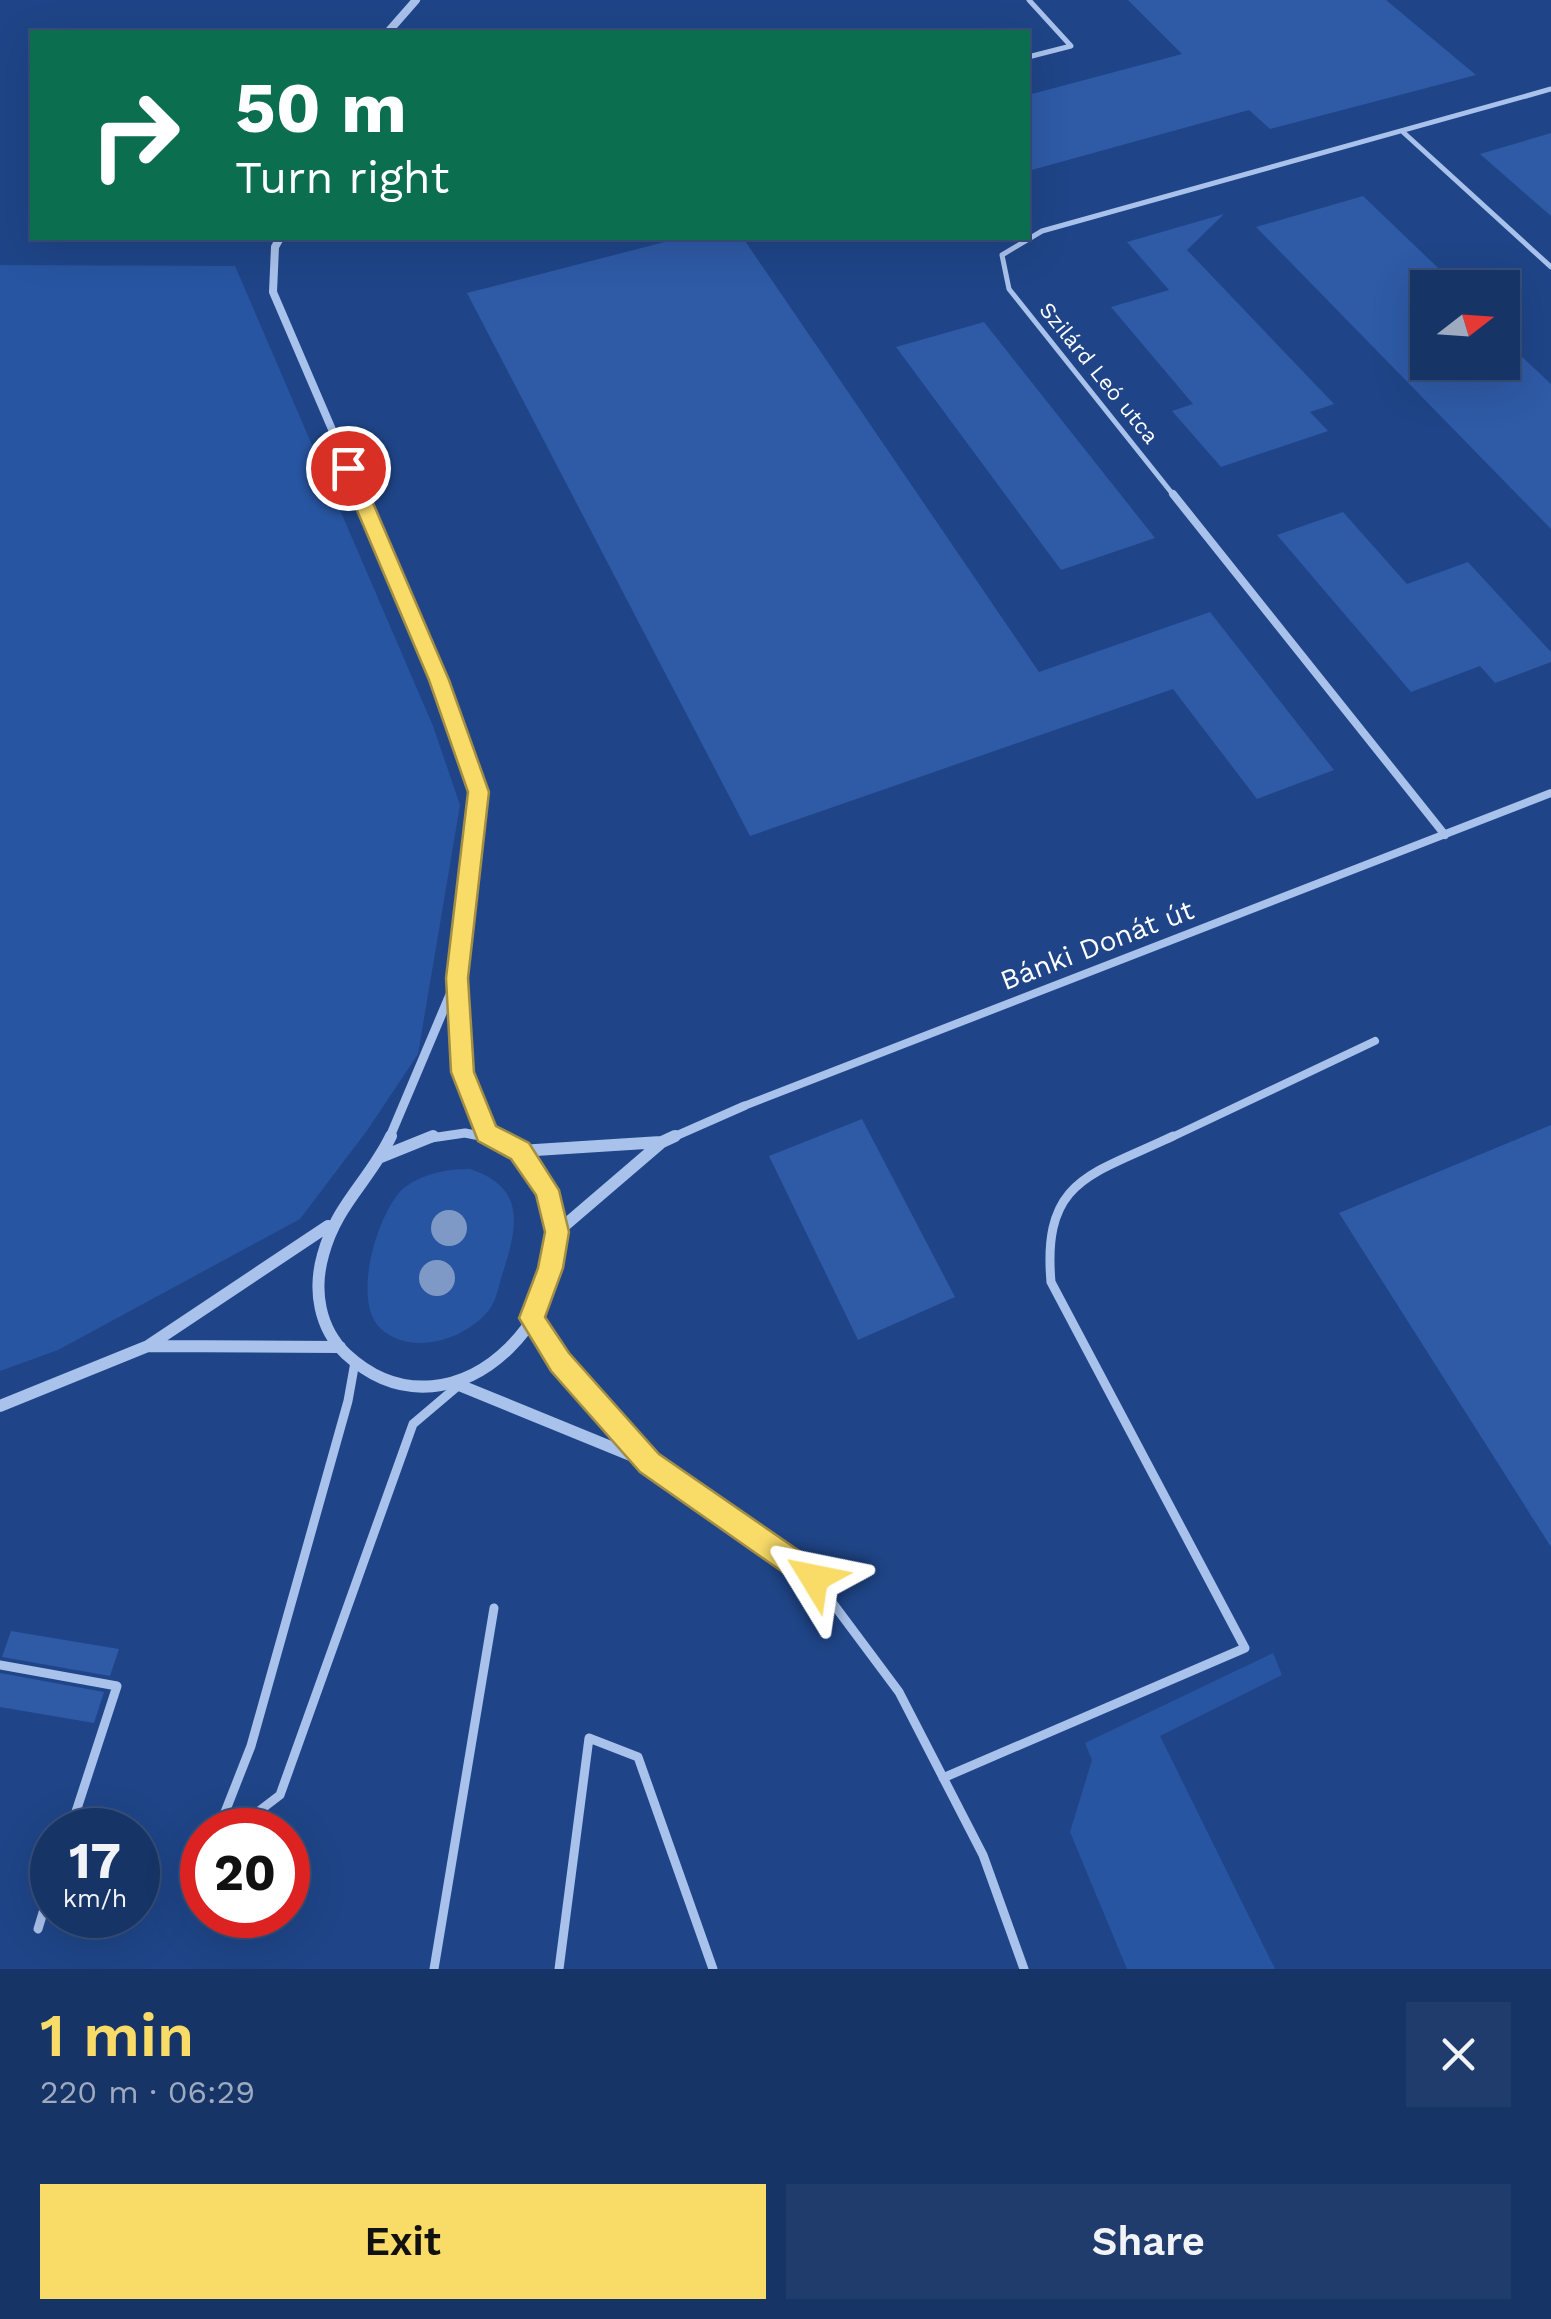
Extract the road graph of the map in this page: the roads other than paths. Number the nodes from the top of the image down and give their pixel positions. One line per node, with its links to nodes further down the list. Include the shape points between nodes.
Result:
1 (416, 0): 3 (street)
2 (1029, 0): 4 (lane, via 1071,46)
3 (389, 30)
4 (1030, 56)
5 (1551, 89): 6 (lane)
6 (1403, 132): 7 (lane, Szilárd Leó utca); 10 (lane)
7 (1030, 238)
8 (279, 240): 13 (street, via 273,292 439,680 479,792)
9 (1027, 240): 12 (lane, Szilárd Leó utca, via 1002,255 1009,289)
10 (1551, 267)
11 (1551, 794): 12 (lane, Bánki Donát út)
12 (1445, 835): 15 (lane, Bánki Donát út)
13 (457, 978): 16 (street, via 462,1072); 19 (street)
14 (1375, 1041): 31 (lane, via 1100,1171 1071,1188 1053,1209 1047,1243 1051,1282 1245,1648)
15 (744, 1106): 17 (street, Bánki Donát út)
16 (486, 1133): 18 (street); 19 (street, via 436,1135)
17 (662, 1142): 18 (street, Bánki Donát út); 21 (street, Bánki Donát út)
18 (520, 1151): 21 (street, via 547,1190)
19 (381, 1158): 20 (street)
20 (329, 1226): 23 (street); 24 (street, via 316,1298)
21 (557, 1232): 22 (street)
22 (532, 1318): 26 (street, via 509,1353); 28 (street, via 560,1362)
23 (148, 1346): 24 (street); 27 (street)
24 (340, 1347): 25 (street)
25 (355, 1362): 26 (street, via 398,1384); 33 (lane, via 251,1746)
26 (459, 1385): 28 (street); 34 (lane, via 413,1424 280,1795)
27 (0, 1406)
28 (650, 1463): 31 (lane, via 814,1578 900,1692)
29 (494, 1608): 35 (lane)
30 (0, 1665): 32 (lane, via 117,1686)
31 (943, 1778): 38 (lane, via 983,1856)
32 (77, 1808)
33 (227, 1808)
34 (263, 1808)
35 (434, 1969)
36 (559, 1969): 37 (lane, via 589,1738 638,1757)
37 (713, 1969)
38 (1024, 1969)

